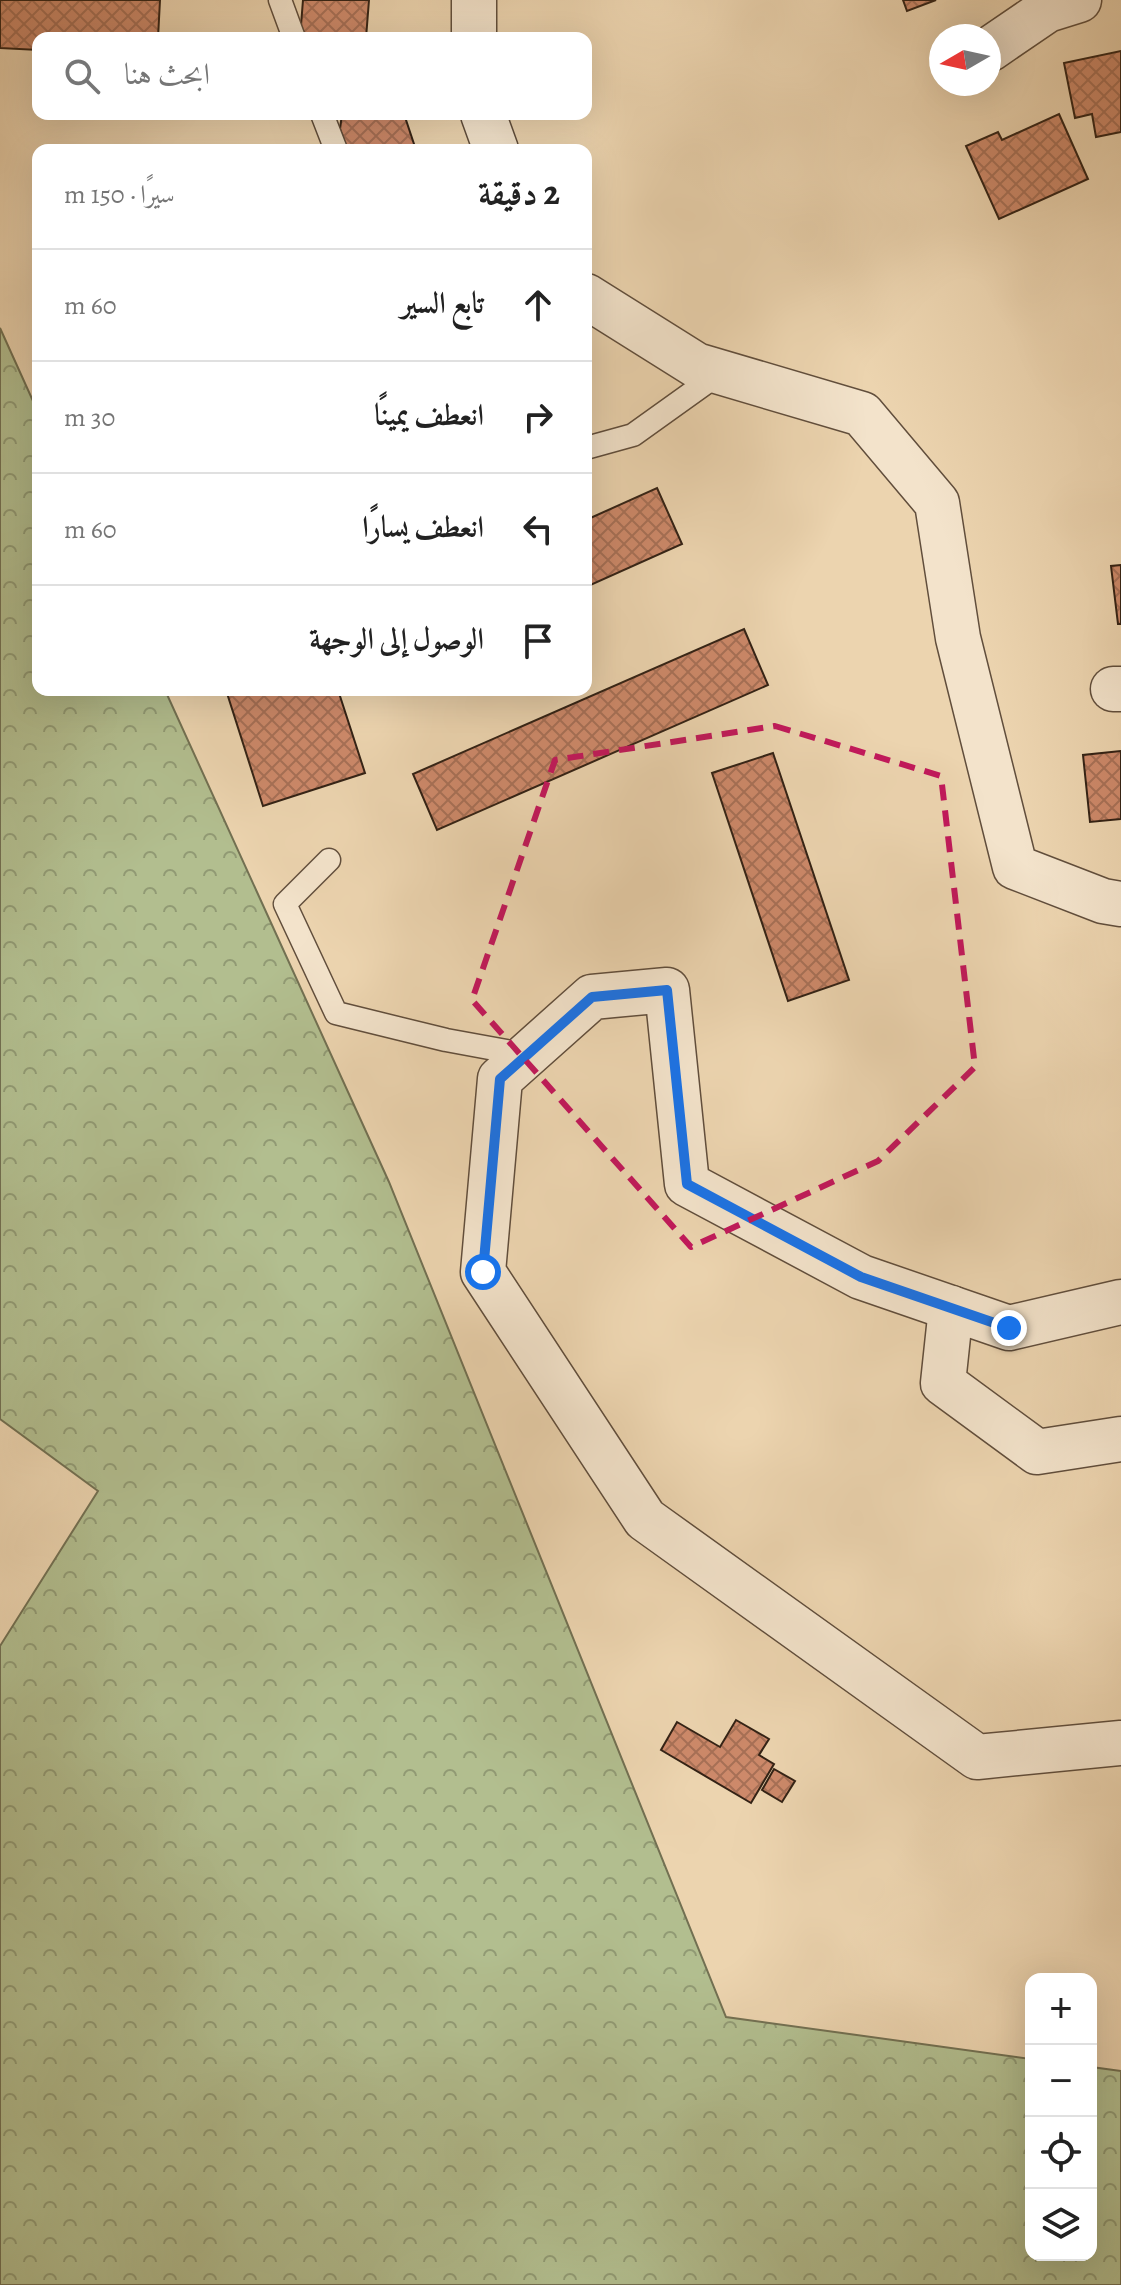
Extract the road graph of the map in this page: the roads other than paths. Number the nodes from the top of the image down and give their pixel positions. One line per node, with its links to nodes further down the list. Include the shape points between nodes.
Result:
1 (280, 0): 4 (lane)
2 (474, 0): 5 (street)
3 (1079, 0): 6 (street, via 1047,10)
4 (292, 32)
5 (474, 32)
6 (1001, 41)
7 (324, 120): 9 (lane)
8 (485, 120): 10 (street)
9 (334, 144)
10 (494, 144)
11 (592, 300): 12 (street, via 696,365)
12 (721, 372): 13 (lane, via 633,435); 15 (street, via 862,414 937,503 958,638 1015,867)
13 (592, 446)
14 (329, 860): 16 (lane, via 285,904 336,1013)
15 (1121, 904)
16 (528, 1055): 18 (street, via 592,997 667,990 687,1184 861,1277); 20 (street, via 500,1079 483,1272 645,1519 977,1757)
17 (1121, 1302): 18 (street, via 1009,1328)
18 (951, 1308): 19 (street, via 943,1383 1037,1452)
19 (1121, 1439)
20 (1121, 1743)

